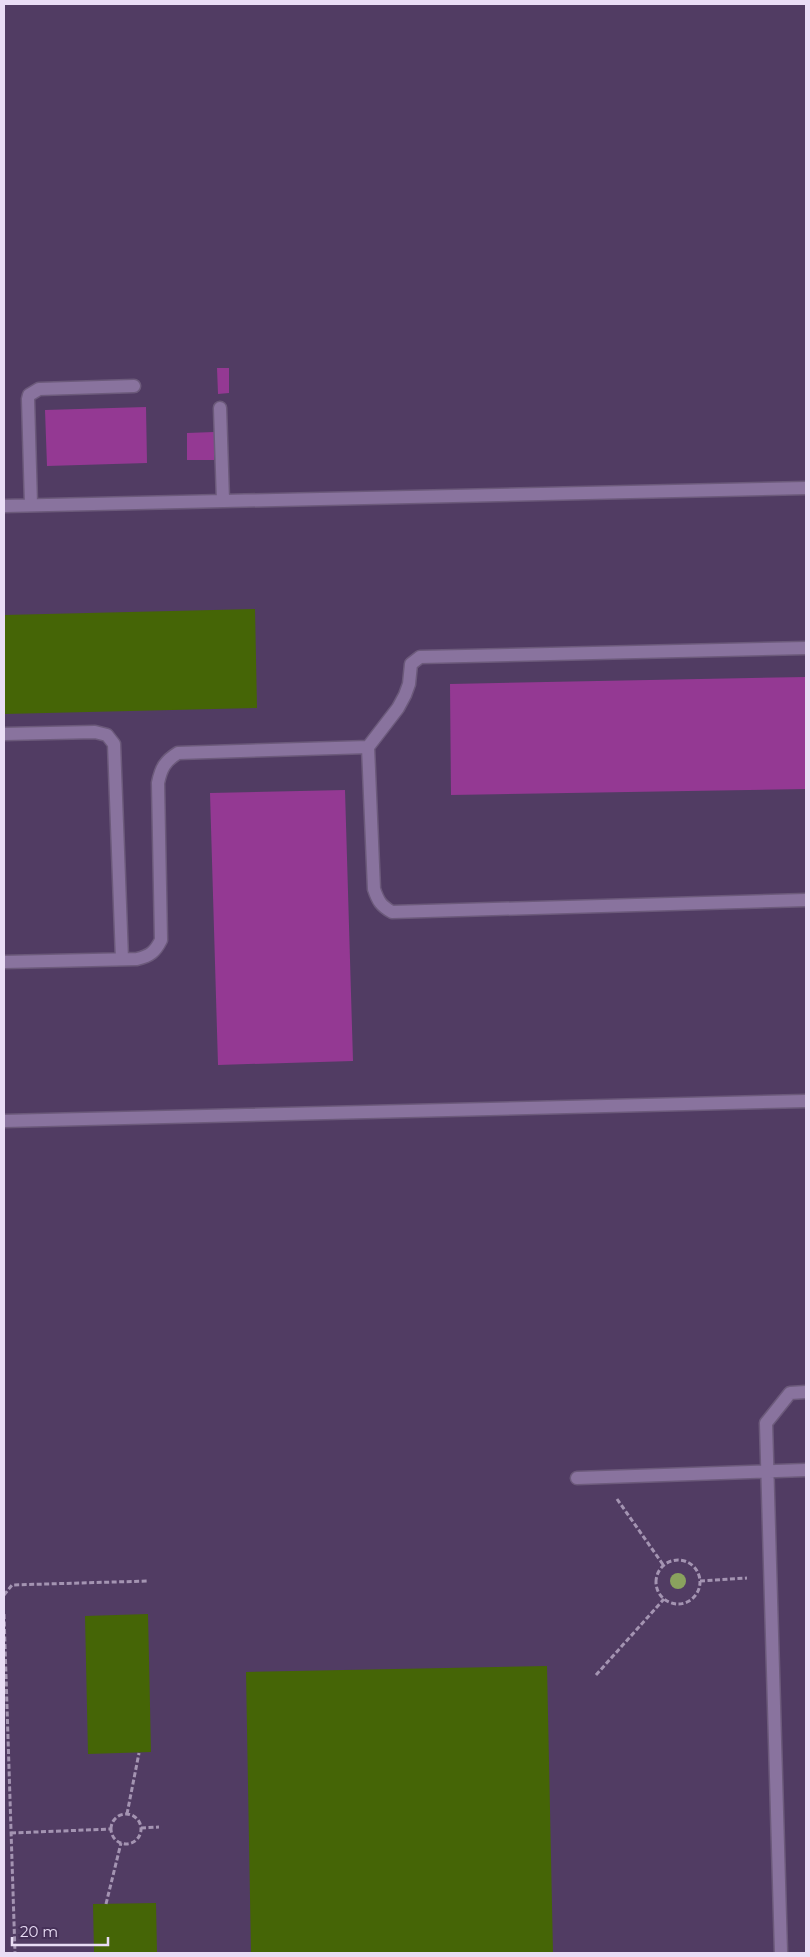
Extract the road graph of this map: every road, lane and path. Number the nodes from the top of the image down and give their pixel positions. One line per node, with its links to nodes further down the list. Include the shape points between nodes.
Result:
1 (134, 386): 5 (lane, via 39,389 29,395)
2 (220, 408): 4 (lane)
3 (806, 488): 4 (lane)
4 (223, 501): 5 (lane)
5 (31, 505): 6 (lane)
6 (4, 506)
7 (806, 648): 9 (lane, via 420,657 411,664 409,684 398,708)
8 (4, 734): 11 (lane, via 95,732 107,735 114,744)
9 (368, 747): 10 (lane, via 374,889 383,908 392,912); 11 (lane, via 178,753 168,759 161,769 158,783 161,940 148,956)
10 (806, 900)
11 (122, 959): 12 (lane)
12 (4, 962)
13 (806, 1101): 14 (lane)
14 (4, 1121)
15 (806, 1392): 17 (lane, via 790,1392 766,1423)
16 (806, 1470): 17 (lane)
17 (768, 1471): 18 (lane); 21 (lane)
18 (603, 1477): 19 (lane); 20 (path)
19 (576, 1478)
20 (664, 1566): 23 (path, via 672,1561 687,1562 698,1571); 25 (path, via 656,1584)
21 (771, 1576): 23 (path); 37 (lane)
22 (148, 1581): 24 (path, via 12,1585)
23 (700, 1581): 25 (path, via 698,1592 689,1602 675,1604)
24 (4, 1595)
25 (664, 1599): 27 (path)
26 (4, 1614): 33 (path)
27 (596, 1675)
28 (139, 1753): 29 (path)
29 (127, 1814): 31 (path, via 137,1819); 32 (path, via 115,1818)
30 (159, 1827): 31 (path)
31 (141, 1828): 34 (path, via 135,1840)
32 (111, 1829): 33 (path); 34 (path, via 113,1837)
33 (11, 1833): 36 (path)
34 (121, 1843): 35 (path)
35 (106, 1904)
36 (15, 1953)
37 (781, 1953)

